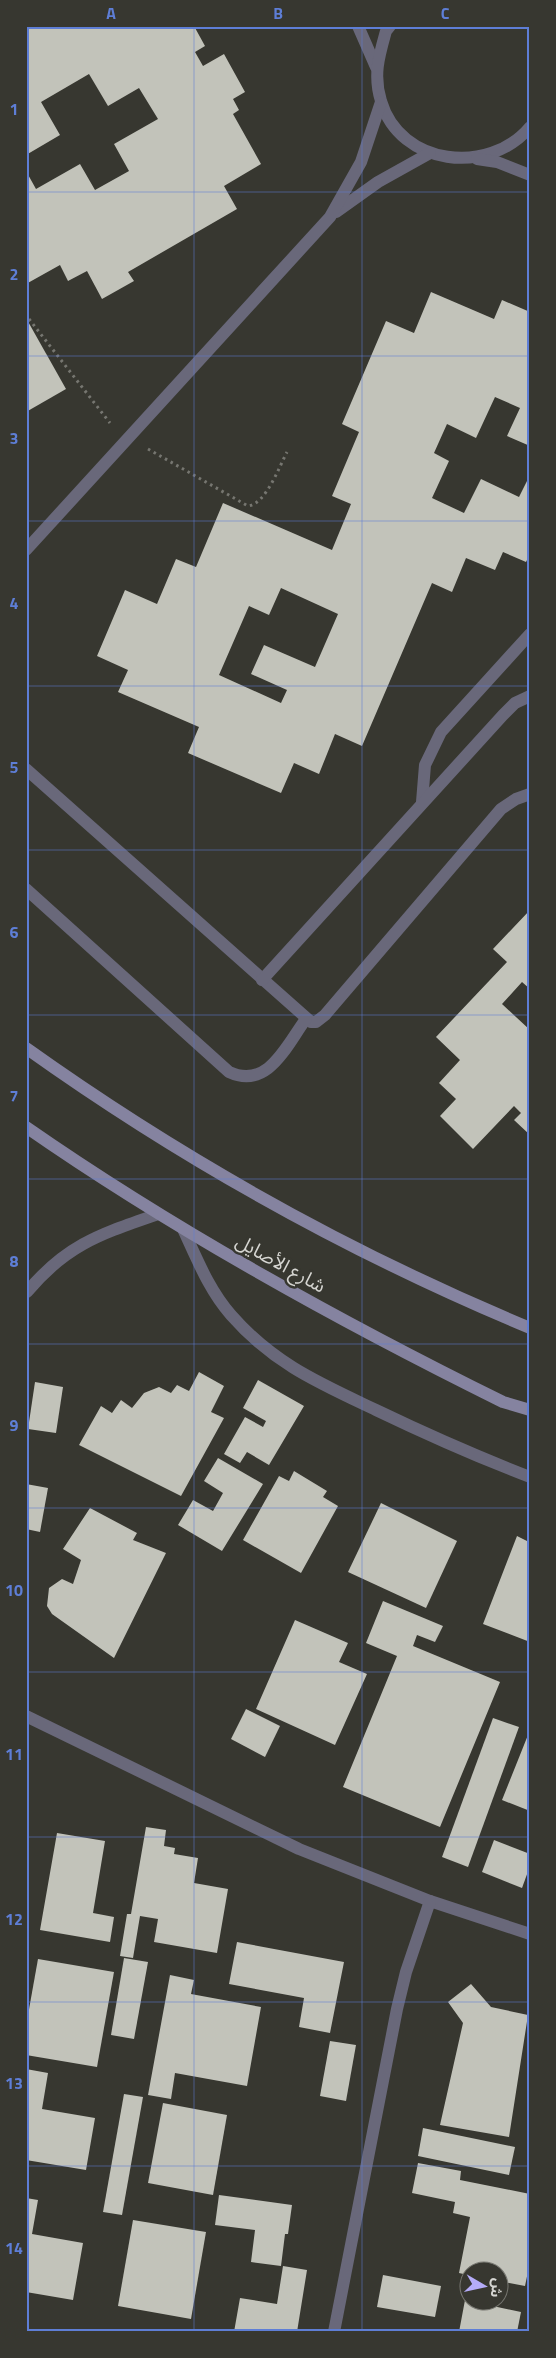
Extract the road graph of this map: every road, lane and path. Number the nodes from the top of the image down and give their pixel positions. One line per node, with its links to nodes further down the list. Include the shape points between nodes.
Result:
1 (358, 26): 3 (street)
2 (390, 26): 3 (street)
3 (376, 67): 4 (street)
4 (381, 102): 6 (street, via 393,124); 9 (street, via 361,162)
5 (530, 127): 7 (street, via 504,149)
6 (430, 153): 7 (street, via 452,159); 9 (street, via 378,182)
7 (474, 159): 8 (street, via 497,162)
8 (530, 175)
9 (330, 217): 10 (street)
10 (26, 550)
11 (530, 634): 15 (street, via 441,732 425,765)
12 (530, 696): 15 (street, via 515,703 502,715)
13 (26, 769): 17 (street)
14 (530, 794): 18 (street, via 502,809 325,1015 316,1022)
15 (422, 802): 17 (street)
16 (26, 889): 18 (street, via 229,1072 250,1077 270,1068)
17 (262, 980): 18 (street)
18 (306, 1019)
19 (26, 1048): 24 (main road, via 82,1088 220,1174 381,1262)
20 (26, 1127): 21 (main road, شارع الأصايل)
21 (158, 1214): 22 (main road, شارع الأصايل); 23 (street, via 90,1238 66,1253)
22 (183, 1229): 25 (main road, شارع الأصايل, via 407,1354 504,1402); 26 (street, via 204,1277 230,1314 262,1346 298,1373 416,1429)
23 (26, 1292)
24 (530, 1328)
25 (530, 1410)
26 (530, 1477)
27 (26, 1716): 28 (street, via 298,1849)
28 (430, 1900): 29 (street); 30 (street, via 397,2009)
29 (530, 1934)
30 (334, 2332)

